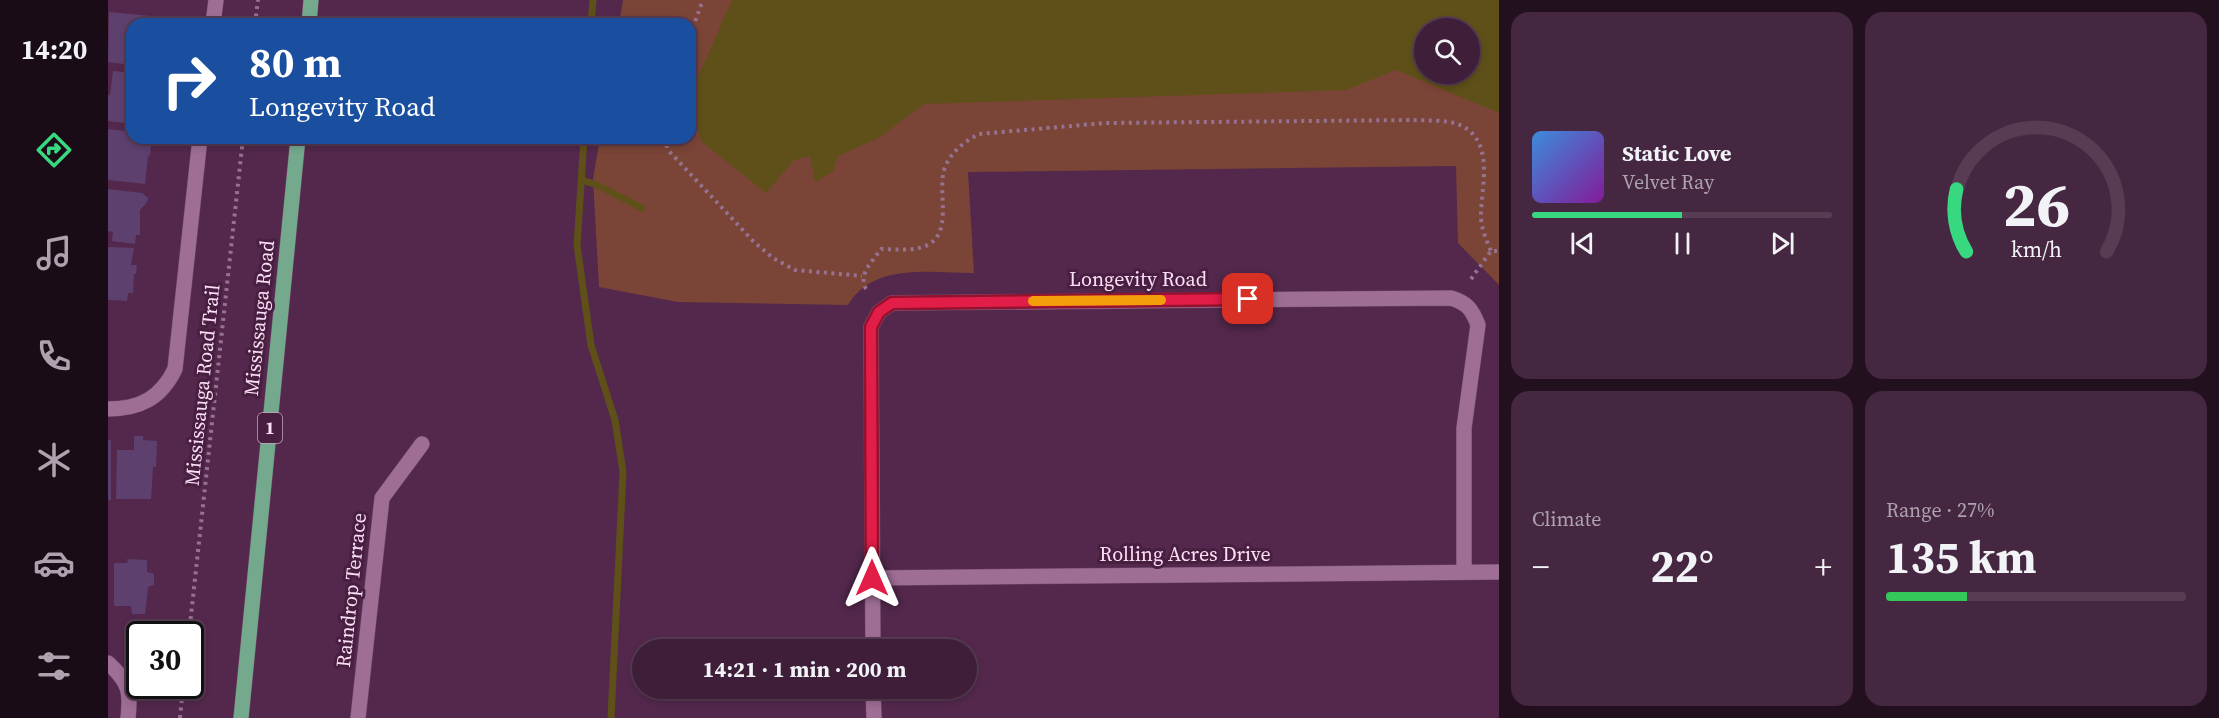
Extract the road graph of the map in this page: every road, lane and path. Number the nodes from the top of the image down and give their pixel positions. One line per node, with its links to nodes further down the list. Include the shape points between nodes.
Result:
1 (216, 0): 5 (street)
2 (258, 0): 6 (path)
3 (311, 0): 7 (main road)
4 (703, 0): 8 (path)
5 (214, 18)
6 (256, 18)
7 (310, 18)
8 (696, 19)
9 (199, 144): 18 (street, via 175,369 168,382 144,403)
10 (242, 144): 23 (path, Mississauga Road Trail)
11 (297, 144): 30 (main road, Mississauga Road / 1)
12 (666, 144): 15 (path, via 773,258 795,270)
13 (1491, 251): 14 (path); 15 (path, via 1481,217 1482,153 1474,135 1461,126 1412,120 1105,123 979,134 962,143 944,170 942,229 924,247 881,249); 16 (path)
14 (1499, 251)
15 (862, 276): 17 (path)
16 (1471, 279)
17 (866, 289)
18 (108, 409)
19 (422, 444): 31 (street, Raindrop Terrace, via 382,498)
20 (1464, 572): 21 (street, Rolling Acres Drive); 22 (street, Rolling Acres Drive); 22 (street, Longevity Road, via 1464,428 1478,325 1465,303 1451,298 907,302 892,303 879,312 871,327)
21 (1499, 572)
22 (872, 578): 24 (street, Longevity Road)
23 (190, 621)
24 (873, 639)
25 (108, 663): 28 (street, via 131,696)
26 (182, 699): 29 (path)
27 (873, 699): 32 (street)
28 (128, 718)
29 (180, 718)
30 (242, 718)
31 (358, 718)
32 (874, 718)

